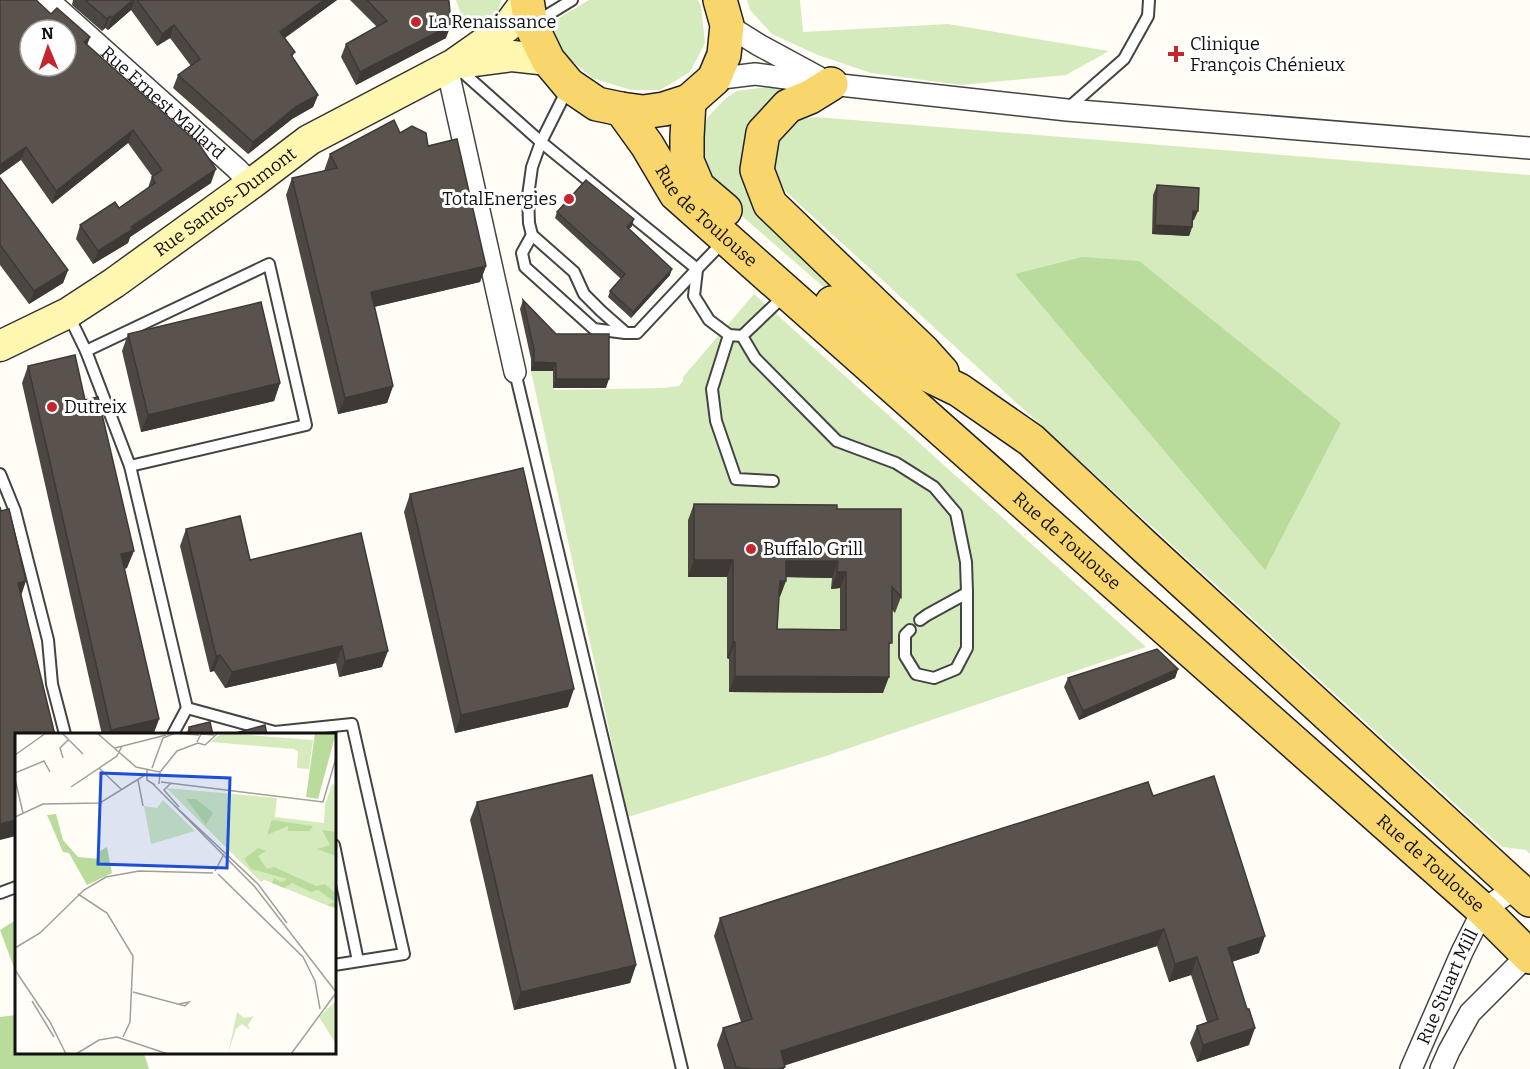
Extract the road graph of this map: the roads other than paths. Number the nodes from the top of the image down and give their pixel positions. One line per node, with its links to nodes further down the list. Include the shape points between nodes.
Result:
1 (48, 0): 16 (street, Rue Ernest Mallard)
2 (572, 0): 5 (lane)
3 (1149, 0): 13 (lane, via 1148,16 1124,59)
4 (724, 13): 8 (main road, via 724,55); 9 (street, via 759,45)
5 (524, 18): 6 (main road); 7 (street, Rue Santos-Dumont)
6 (548, 60): 7 (street, Rue Santos-Dumont, via 512,56); 10 (main road)
7 (450, 65): 14 (lane); 16 (street, Rue Santos-Dumont, via 309,140); 27 (street)
8 (714, 79): 9 (street, via 755,74); 11 (main road)
9 (831, 84): 13 (street); 28 (main road, via 788,106 763,133 757,170 770,204)
10 (569, 85): 12 (main road, via 597,104); 14 (lane)
11 (689, 101): 12 (main road, via 643,112); 28 (main road, Rue de Toulouse, via 687,160 698,187 902,362)
12 (621, 110): 18 (main road, Rue de Toulouse, via 676,194)
13 (1067, 110): 15 (street)
14 (541, 141): 17 (lane, via 528,196); 19 (lane)
15 (1530, 148)
16 (251, 184): 21 (street, Rue Santos-Dumont)
17 (532, 235): 22 (lane, via 574,272 584,294); 22 (lane, via 522,253 525,267 594,329)
18 (727, 238): 19 (lane); 20 (main road, Rue de Toulouse)
19 (697, 269): 22 (lane, via 637,333); 23 (lane, via 694,296 709,320)
20 (788, 293): 24 (lane); 45 (main road, Rue de Toulouse)
21 (68, 313): 25 (street, Rue Santos-Dumont); 26 (lane)
22 (626, 333)
23 (729, 335): 24 (lane); 31 (lane, via 712,389 716,421 736,479)
24 (742, 336): 32 (lane, via 755,358 837,441 896,463 934,487 956,513 966,562)
25 (0, 346)
26 (86, 351): 29 (lane); 29 (lane, via 269,264 306,425)
27 (515, 372): 49 (lane)
28 (959, 390): 44 (main road, Rue de Toulouse, via 1031,440)
29 (130, 466): 35 (lane)
30 (0, 474): 37 (lane, via 15,511 48,640 52,684)
31 (773, 480)
32 (967, 593): 33 (lane); 34 (lane, via 967,648 956,669 934,678 916,674 905,656 905,635)
33 (921, 620)
34 (910, 630)
35 (187, 708): 38 (lane); 39 (lane)
36 (312, 732): 40 (lane); 47 (lane, via 352,724 404,954)
37 (64, 733)
38 (174, 733)
39 (272, 733)
40 (294, 733)
41 (336, 854): 47 (lane)
42 (15, 887): 43 (lane)
43 (0, 893)
44 (1523, 893): 45 (street, Rue Stuart Mill)
45 (1483, 910): 46 (main road, Rue de Toulouse); 50 (street, Rue Stuart Mill)
46 (1529, 953): 51 (street, Rue Stuart Mill, via 1470,1013)
47 (358, 961): 48 (lane)
48 (336, 965)
49 (682, 1069)
50 (1411, 1069)
51 (1441, 1069)

